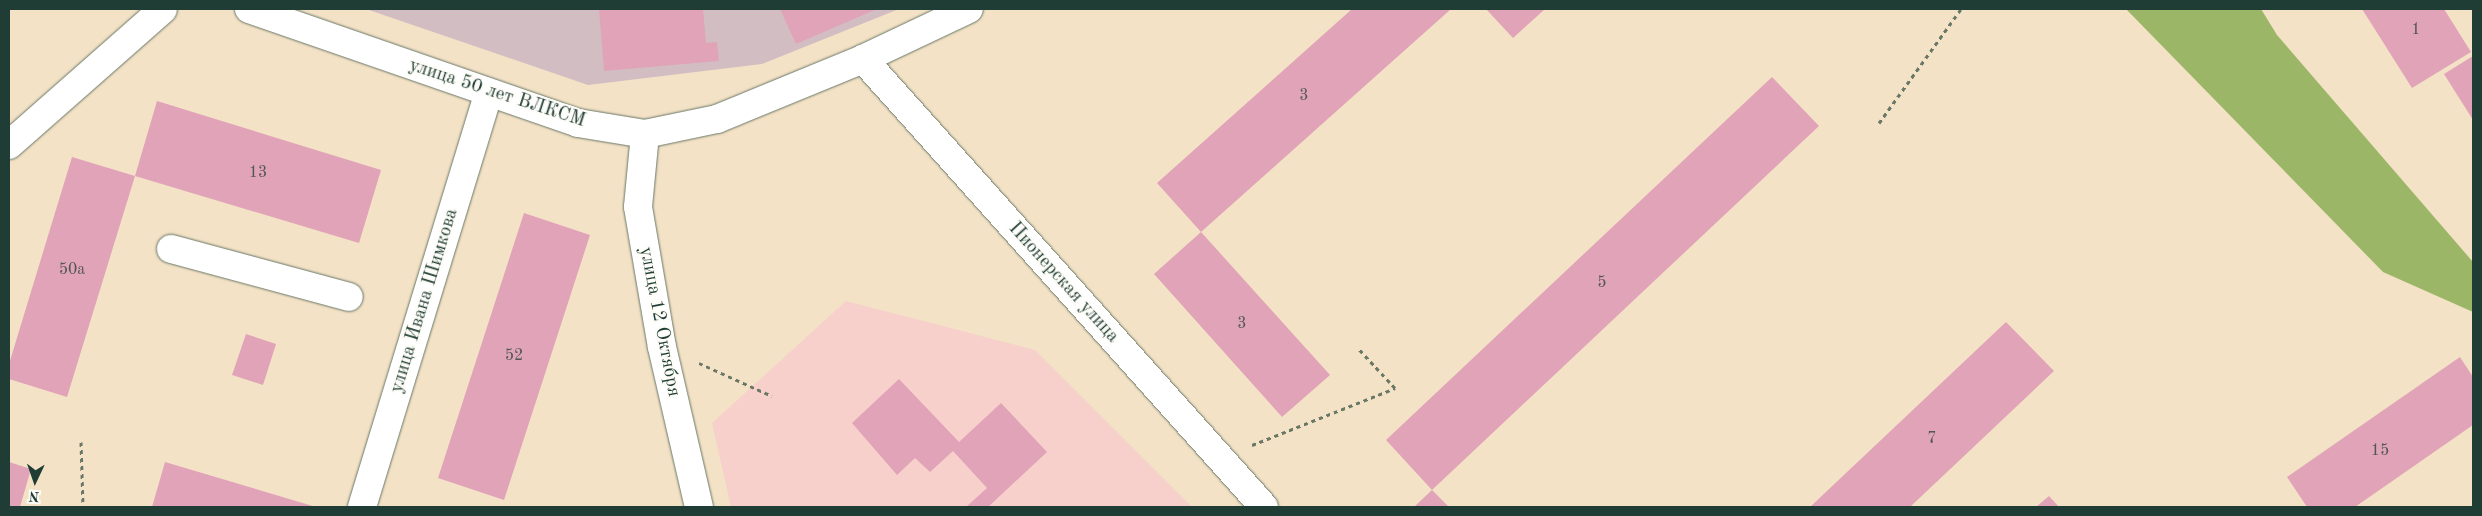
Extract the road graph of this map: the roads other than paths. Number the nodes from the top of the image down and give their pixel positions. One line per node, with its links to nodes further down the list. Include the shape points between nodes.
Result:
1 (164, 9): 7 (street)
2 (249, 9): 5 (street, улица 50 лет ВЛКСМ)
3 (969, 9): 4 (street, улица 50 лет ВЛКСМ)
4 (863, 59): 6 (street, улица 50 лет ВЛКСМ, via 717,119); 12 (street, Пионерская улица)
5 (488, 94): 6 (street, улица 50 лет ВЛКСМ, via 578,123); 10 (street, улица Ивана Шимкова)
6 (645, 134): 11 (street, улица 12 Октября, via 638,207 662,347)
7 (9, 145)
8 (171, 249): 9 (street)
9 (349, 297)
10 (362, 507)
11 (699, 507)
12 (1264, 507)

